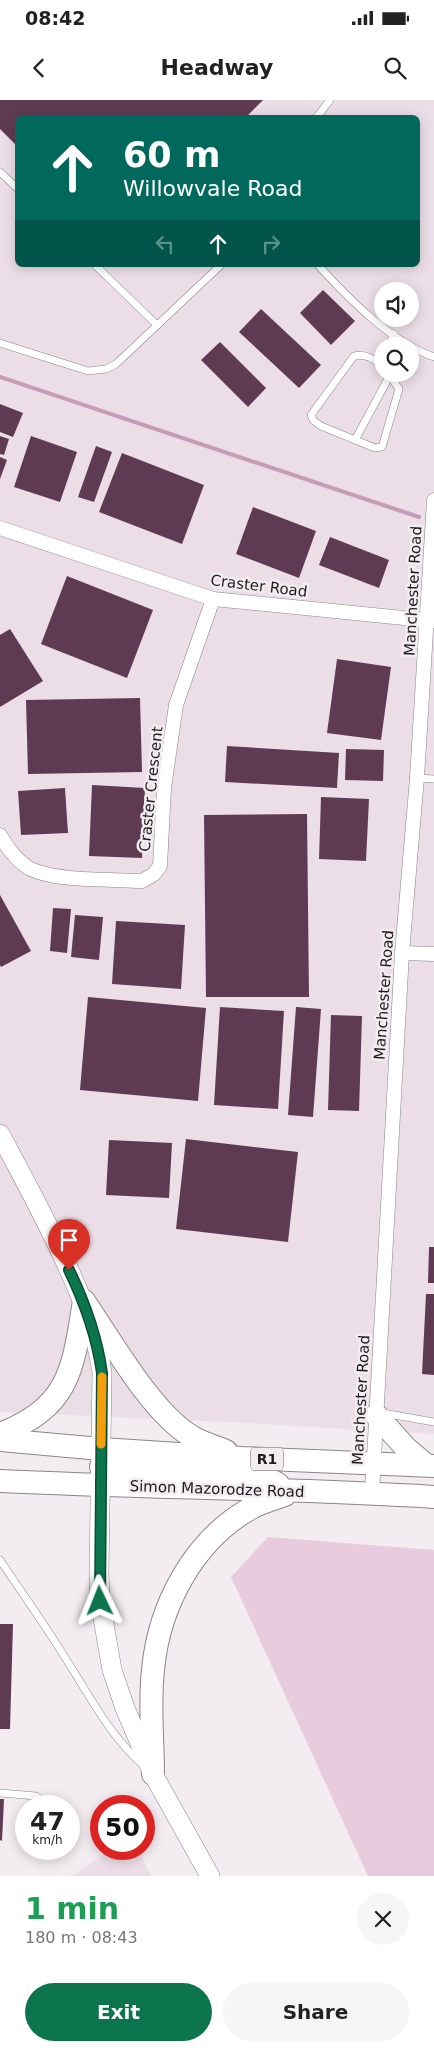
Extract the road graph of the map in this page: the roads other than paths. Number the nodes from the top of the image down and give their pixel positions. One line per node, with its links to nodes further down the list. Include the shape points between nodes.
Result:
1 (330, 100): 2 (lane)
2 (318, 115)
3 (0, 172): 4 (lane)
4 (15, 186)
5 (97, 267): 8 (lane)
6 (219, 267): 8 (lane)
7 (320, 267): 9 (lane, via 361,308)
8 (157, 325): 11 (lane, via 116,364 106,369 88,371)
9 (394, 334): 10 (lane); 12 (lane)
10 (392, 337)
11 (0, 343)
12 (434, 357)
13 (374, 359): 16 (lane, via 362,354 354,356 311,415 321,426)
14 (386, 382): 16 (lane)
15 (395, 382): 16 (lane, via 399,389 384,444 376,448)
16 (356, 440)
17 (434, 500): 20 (street, Manchester Road)
18 (0, 528): 19 (street, Craster Road)
19 (213, 598): 20 (street, Craster Road); 23 (street, Craster Crescent, via 176,705 164,788 160,866 154,874 142,880 52,876 28,867 11,853)
20 (431, 621): 21 (street, Manchester Road)
21 (417, 778): 22 (lane); 24 (street, Manchester Road)
22 (434, 779)
23 (0, 834)
24 (402, 953): 25 (street); 28 (street, Manchester Road)
25 (434, 954)
26 (0, 1134): 27 (main road)
27 (84, 1301): 30 (highway, via 75,1356 58,1396 27,1421); 32 (highway, via 154,1401 174,1423 191,1437); 34 (main road, via 102,1373)
28 (376, 1413): 29 (lane); 33 (street, Manchester Road); 35 (highway, via 401,1443)
29 (434, 1422)
30 (0, 1434)
31 (0, 1440): 34 (highway, Simon Mazorodze Road / R1)
32 (241, 1458): 33 (highway, Simon Mazorodze Road / R1); 34 (highway, Simon Mazorodze Road / R1)
33 (374, 1462): 35 (highway, Simon Mazorodze Road / R1); 38 (street, Manchester Road)
34 (100, 1467): 36 (highway, Simon Mazorodze Road / R1); 37 (highway, Simon Mazorodze Road / R1); 41 (main road, via 99,1573 105,1634 112,1670 125,1708)
35 (432, 1470)
36 (0, 1481)
37 (292, 1492): 38 (highway, Simon Mazorodze Road / R1); 41 (highway, via 253,1507 231,1522 209,1540 182,1577 158,1637 153,1670)
38 (372, 1493): 39 (highway, Simon Mazorodze Road / R1)
39 (434, 1497)
40 (0, 1560): 41 (lane, via 107,1723 133,1756)
41 (153, 1774): 44 (main road)
42 (0, 1793): 43 (lane)
43 (24, 1795)
44 (210, 1876)

